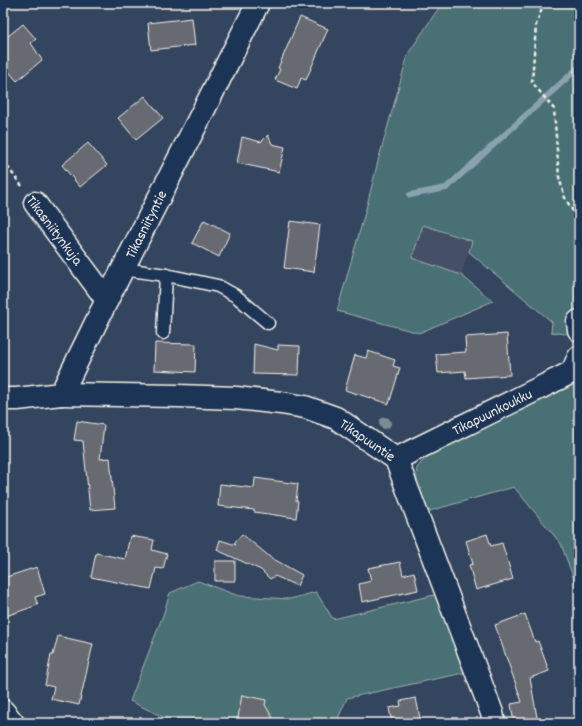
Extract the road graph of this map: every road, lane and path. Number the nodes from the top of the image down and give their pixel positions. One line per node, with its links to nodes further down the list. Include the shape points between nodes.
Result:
1 (258, 3): 6 (street, Tikasniityntie)
2 (544, 3): 5 (path, via 536,25 532,82 554,109 559,177 565,198)
3 (3, 161): 4 (path, Tikasniitynkuja)
4 (34, 203): 8 (street, Tikasniitynkuja)
5 (579, 221)
6 (123, 270): 7 (lane); 8 (street, Tikasniityntie)
7 (166, 275): 10 (lane, via 218,286 236,296); 12 (lane)
8 (107, 300): 14 (street, Tikasniityntie)
9 (579, 321): 11 (street)
10 (268, 323)
11 (579, 330)
12 (163, 333)
13 (579, 357): 16 (street, Tikapuunkoukku, via 572,372)
14 (62, 394): 15 (street); 16 (street, Tikapuuntie, via 236,398 305,407 336,418)
15 (3, 399)
16 (396, 459): 19 (street, Tikapuuntie)
17 (3, 711): 18 (street)
18 (13, 723)
19 (494, 723)

